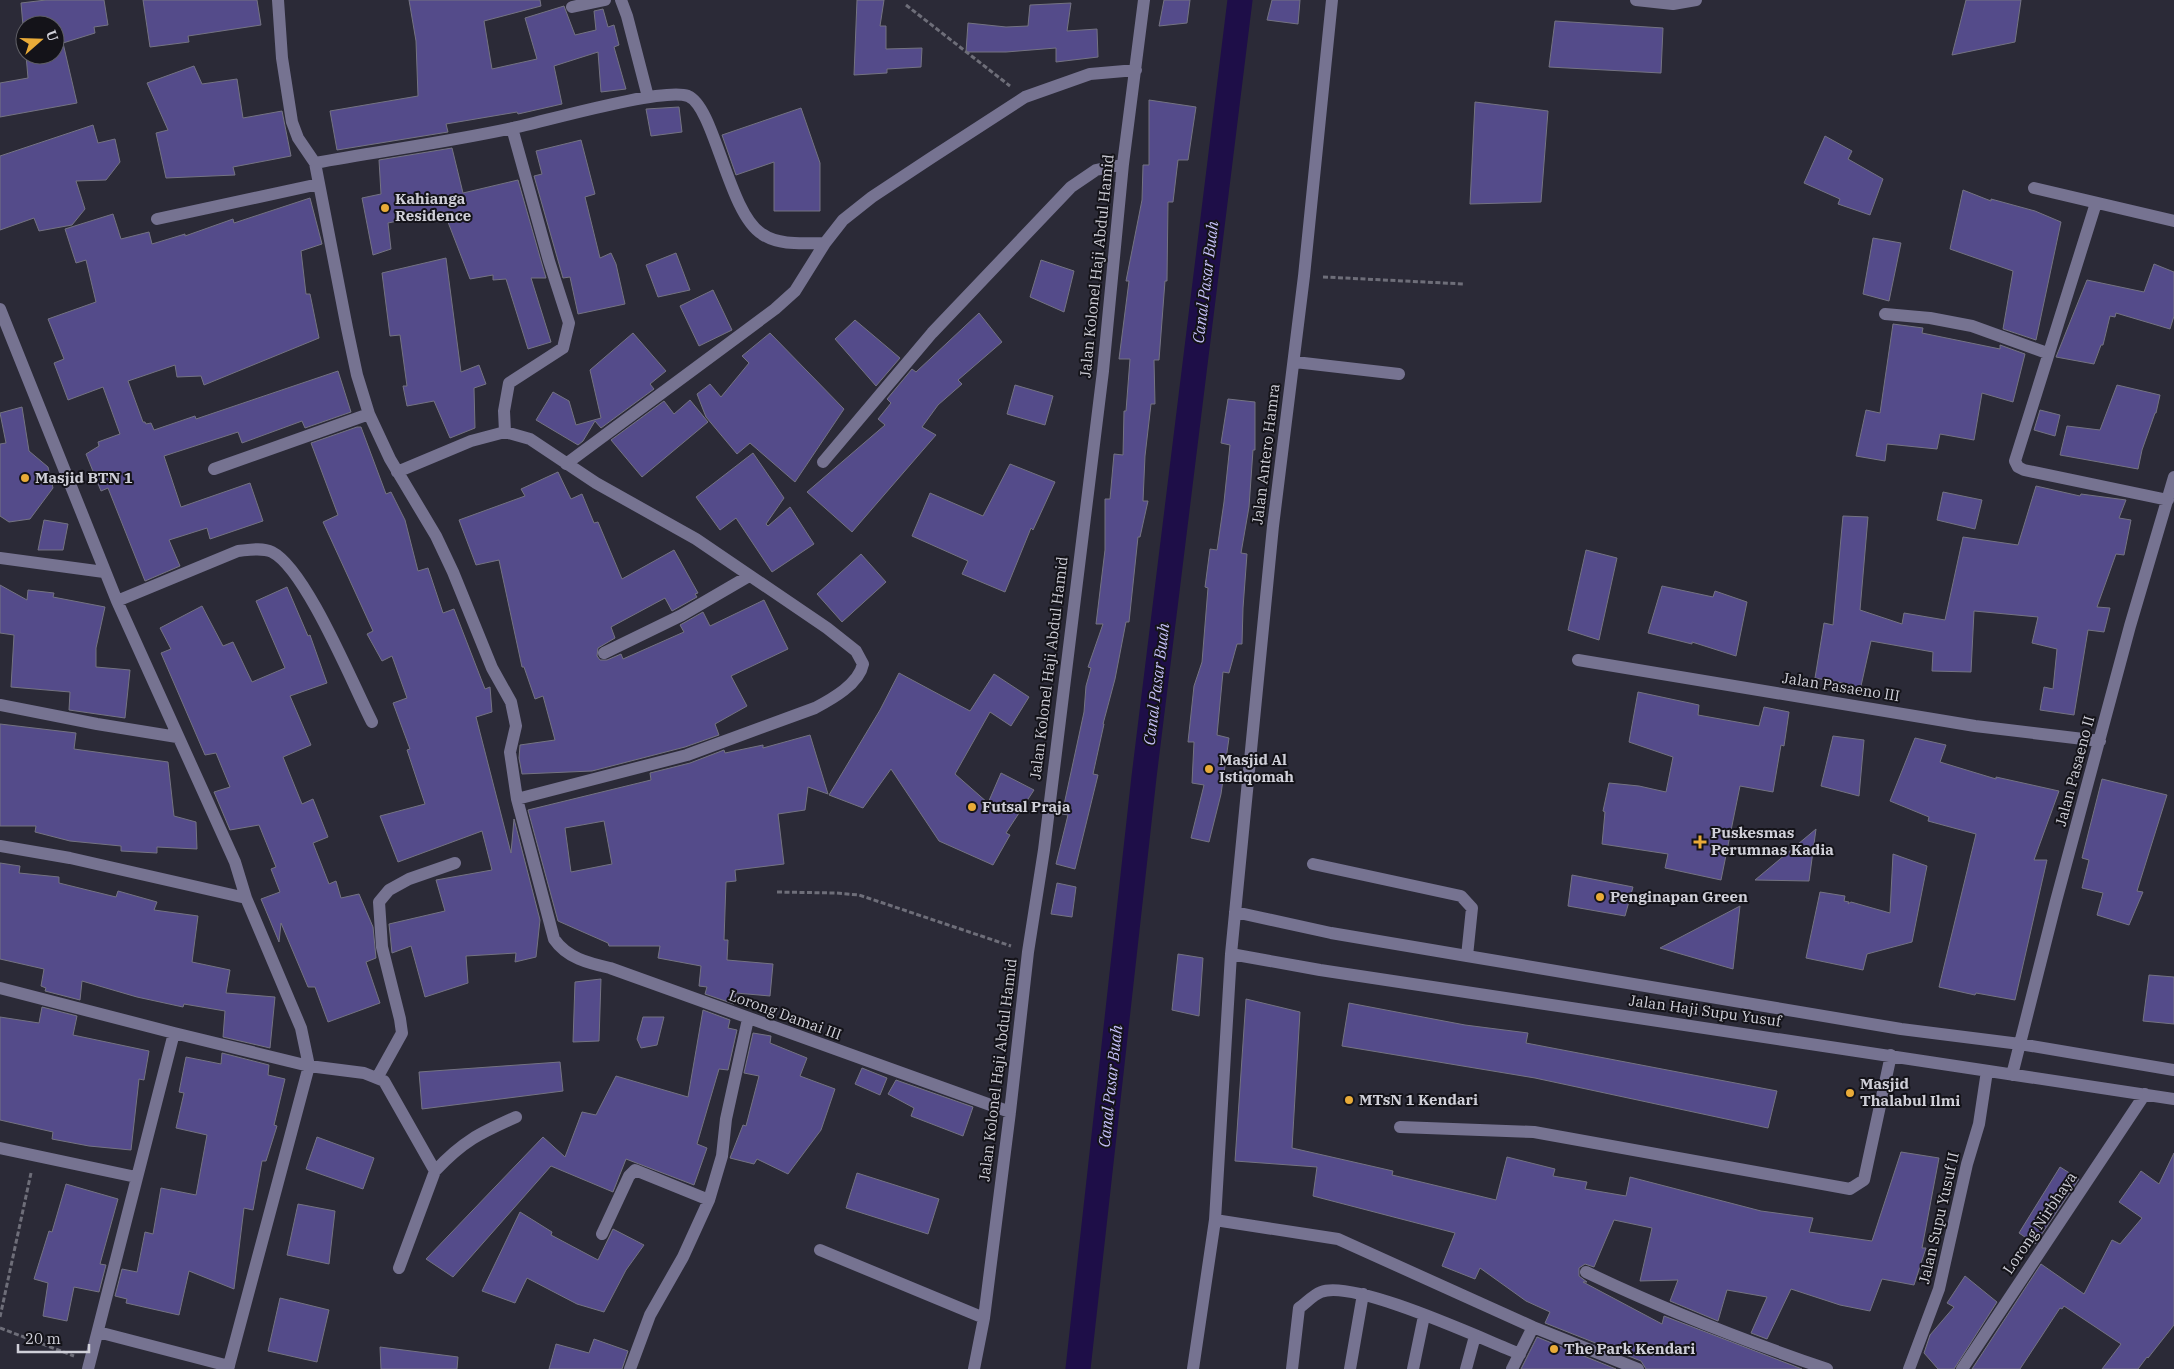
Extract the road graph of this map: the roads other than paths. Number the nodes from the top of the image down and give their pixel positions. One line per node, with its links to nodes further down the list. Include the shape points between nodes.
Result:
1 (278, 0): 12 (street, via 282,58 292,122 298,138)
2 (604, 0): 8 (street)
3 (621, 0): 10 (street)
4 (1144, 0): 9 (street, Jalan Kolonel Haji Abdul Hamid)
5 (1332, 0): 23 (street, Jalan Antero Hamra)
6 (1636, 0): 7 (street, via 1673,4)
7 (1696, 0)
8 (572, 7)
9 (1136, 70): 13 (street, Jalan Kolonel Haji Abdul Hamid); 19 (street, via 1090,74 1025,97 872,197 843,220)
10 (648, 97): 11 (street); 19 (street, via 679,94 696,102 741,207 752,226 762,235 782,242)
11 (512, 128): 12 (street); 26 (street, via 569,324 563,348 509,383 504,411)
12 (315, 163): 14 (street)
13 (1123, 164): 27 (street, via 1096,170 1071,187 932,333); 63 (street, Jalan Kolonel Haji Abdul Hamid, via 1103,371)
14 (318, 184): 17 (street); 25 (street, via 357,375)
15 (2034, 188): 16 (street)
16 (2096, 203): 18 (street); 22 (street)
17 (157, 220)
18 (2174, 221)
19 (825, 243): 28 (street, via 795,291 775,309)
20 (0, 309): 34 (street)
21 (1885, 314): 22 (street, via 1972,326)
22 (2048, 354): 32 (street, via 2017,451 2015,461 2018,467)
23 (1295, 362): 24 (street); 48 (street, Jalan Antero Hamra, via 1273,526)
24 (1399, 374)
25 (369, 414): 29 (street); 30 (street)
26 (505, 432): 28 (street, via 530,439); 30 (street, via 471,441)
27 (823, 462)
28 (566, 464): 35 (street, via 696,539)
29 (214, 469)
30 (397, 472): 43 (street, via 436,536 492,668 510,702 516,726 510,752)
31 (2174, 477): 32 (street, Jalan Pasaeno II)
32 (2168, 500): 42 (street, Jalan Pasaeno II)
33 (0, 558): 34 (street)
34 (104, 572): 36 (street)
35 (749, 576): 37 (street, via 682,615); 43 (street, via 856,651 863,664 858,676 830,700 815,708 687,755)
36 (116, 601): 40 (street, via 238,551 271,551 283,560 310,597); 41 (street)
37 (604, 653)
38 (1578, 660): 42 (street, Jalan Pasaeno III, via 1975,726)
39 (0, 705): 41 (street)
40 (372, 722)
41 (177, 737): 47 (street, via 235,862)
42 (2100, 741): 54 (street, Jalan Pasaeno II)
43 (517, 799): 52 (street, Lorong Damai III, via 554,939 561,949 588,963 610,968)
44 (0, 846): 47 (street, via 70,858)
45 (455, 863): 60 (street, via 409,879 389,890 379,902 382,947 402,1034)
46 (1313, 864): 50 (street, via 1461,896 1472,908)
47 (246, 898): 56 (street, via 301,1028)
48 (1235, 912): 49 (street, Jalan Antero Hamra); 50 (street, Jalan Haji Supu Yusuf, via 1331,933)
49 (1231, 954): 55 (street, Jalan Haji Supu Yusuf, via 1330,972); 70 (street, Jalan Antero Hamra)
50 (1467, 956): 54 (street, Jalan Haji Supu Yusuf, via 1901,1029)
51 (0, 988): 53 (street)
52 (748, 1019): 63 (street, Lorong Damai III); 69 (street, via 726,1119 722,1156)
53 (174, 1033): 56 (street); 68 (street)
54 (2020, 1044): 57 (street, Jalan Haji Supu Yusuf); 59 (street, Jalan Pasaeno II)
55 (1891, 1055): 58 (street, Jalan Haji Supu Yusuf); 65 (street, via 1864,1180 1850,1189 1534,1132)
56 (309, 1066): 60 (street, via 364,1073); 83 (street)
57 (2174, 1070)
58 (1987, 1071): 59 (street, Jalan Haji Supu Yusuf); 94 (street, Jalan Supu Yusuf II, via 1979,1124 1939,1289)
59 (2012, 1075): 61 (street, Jalan Haji Supu Yusuf)
60 (377, 1078): 67 (street, via 384,1081 396,1099)
61 (2145, 1094): 62 (street, Jalan Haji Supu Yusuf); 95 (street, Lorong Nirbhaya)
62 (2174, 1099)
63 (1010, 1112): 77 (street, Jalan Kolonel Haji Abdul Hamid)
64 (516, 1117): 67 (street, via 478,1134 454,1151)
65 (1400, 1127)
66 (0, 1148): 68 (street)
67 (436, 1171): 73 (street)
68 (136, 1177): 79 (street)
69 (709, 1200): 71 (street, via 635,1170 628,1176); 84 (street, via 683,1257 650,1315)
70 (1215, 1220): 78 (street, via 1338,1239); 86 (street, Jalan Antero Hamra)
71 (602, 1234)
72 (820, 1250): 77 (street)
73 (399, 1268)
74 (1586, 1272): 93 (street, via 1736,1338)
75 (1364, 1294): 76 (street); 87 (street, via 1342,1289 1321,1292 1299,1308); 88 (street)
76 (1424, 1316): 80 (street); 89 (street)
77 (984, 1318): 85 (street, Jalan Kolonel Haji Abdul Hamid)
78 (1533, 1327): 81 (street); 92 (street)
79 (98, 1332): 82 (street); 83 (street)
80 (1475, 1336): 81 (street); 90 (street)
81 (1520, 1354): 91 (street)
82 (89, 1365)
83 (229, 1367)
84 (630, 1369)
85 (974, 1369)
86 (1193, 1369)
87 (1292, 1369)
88 (1350, 1369)
89 (1413, 1369)
90 (1466, 1369)
91 (1512, 1369)
92 (1638, 1369)
93 (1828, 1369)
94 (1909, 1369)
95 (1962, 1369)

